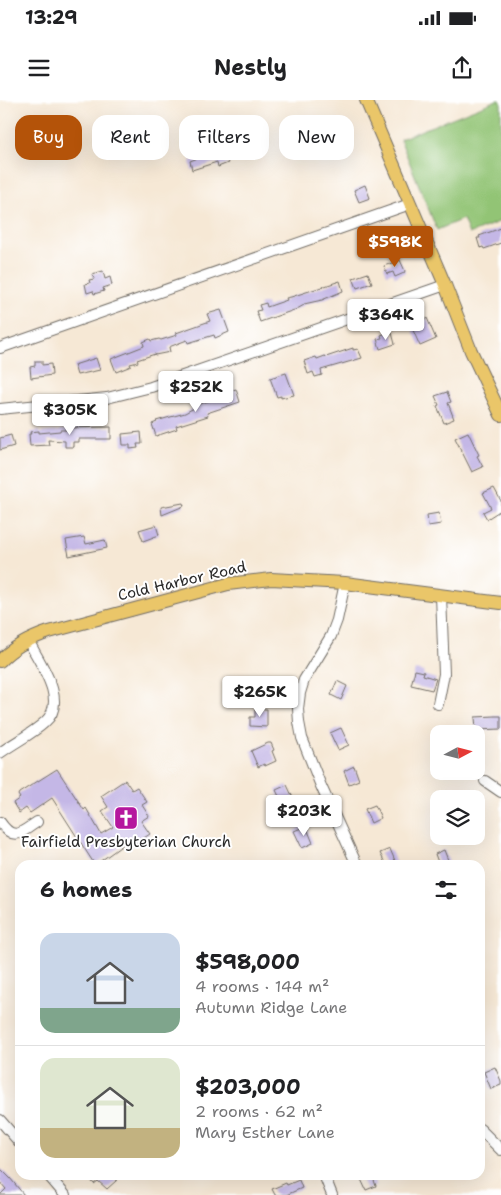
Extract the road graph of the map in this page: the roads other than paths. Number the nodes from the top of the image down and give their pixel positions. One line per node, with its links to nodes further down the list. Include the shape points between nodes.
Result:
1 (366, 100): 2 (main road)
2 (410, 204): 3 (main road); 4 (street)
3 (445, 285): 5 (street, via 129,394); 6 (main road, via 471,352)
4 (0, 348)
5 (0, 409)
6 (501, 415)
7 (345, 583): 8 (main road, Cold Harbor Road); 10 (main road, Cold Harbor Road, via 271,579 228,584); 18 (street, via 338,620 304,680 298,709 302,738)
8 (441, 595): 9 (main road, Cold Harbor Road); 12 (street, via 444,674)
9 (501, 603)
10 (28, 640): 11 (main road, Cold Harbor Road); 13 (street, via 55,694 54,710 44,723)
11 (0, 661)
12 (438, 704)
13 (0, 752)
14 (484, 781): 15 (street)
15 (501, 792)
16 (0, 822): 17 (street, via 13,835)
17 (37, 822)
18 (355, 860)
19 (0, 1120): 21 (street)
20 (485, 1134): 22 (street)
21 (15, 1137)
22 (501, 1150)
23 (52, 1180): 25 (street)
24 (326, 1180): 26 (street)
25 (65, 1195)
26 (332, 1195)

